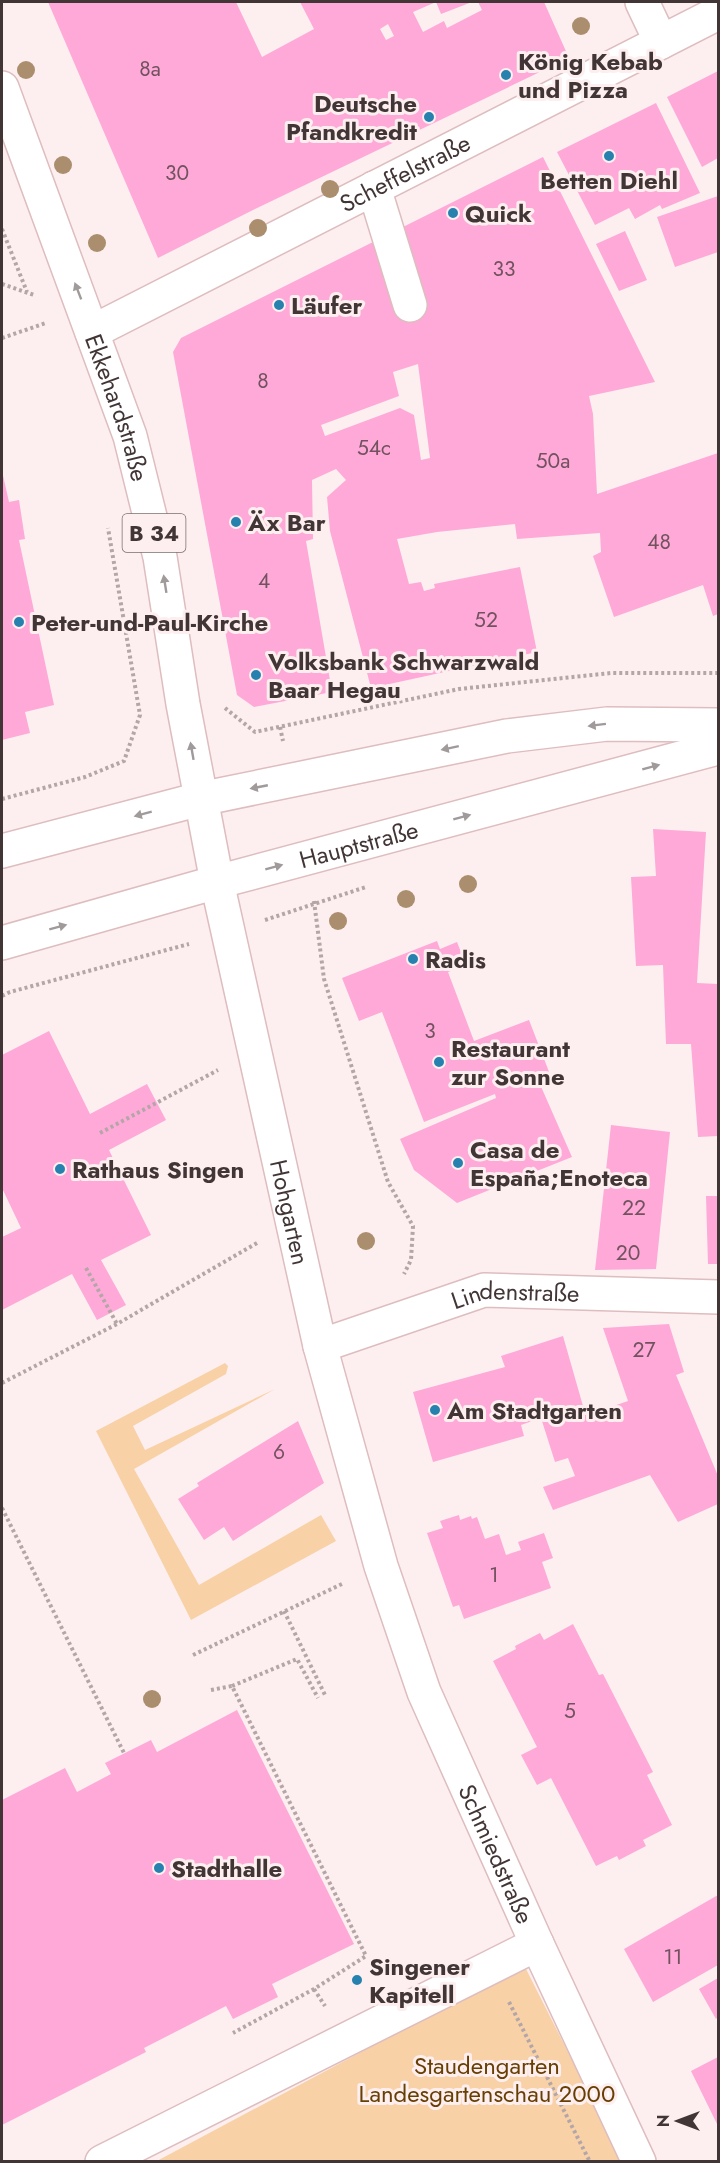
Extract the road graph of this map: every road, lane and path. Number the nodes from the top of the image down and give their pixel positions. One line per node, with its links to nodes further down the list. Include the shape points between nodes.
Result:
1 (642, 2): 3 (street)
2 (718, 13): 3 (street, Scheffelstraße)
3 (661, 42): 5 (street, Scheffelstraße)
4 (2, 88): 13 (street, Ekkehardstraße / B 34, one-way to 4)
5 (374, 188): 10 (street); 13 (street, Scheffelstraße)
6 (2, 229): 8 (path)
7 (36, 286): 9 (path)
8 (28, 293)
9 (41, 297)
10 (410, 305)
11 (47, 314): 12 (path)
12 (50, 322)
13 (92, 332): 16 (street, Ekkehardstraße / B 34, one-way to 13, via 160,557 130,436)
14 (107, 521): 19 (path, via 140,715 124,761 85,777)
15 (718, 673): 16 (path, via 611,673 459,689 255,732 214,698)
16 (183, 704): 20 (street, Ekkehardstraße / B 34, one-way to 16)
17 (718, 725): 20 (street, one-way to 20, via 607,724 507,736)
18 (718, 748): 22 (street, Hauptstraße, one-way to 18)
19 (2, 799)
20 (200, 799): 21 (street, one-way to 21); 22 (street, Ekkehardstraße / B 34)
21 (2, 851)
22 (217, 882): 23 (street, Hohgarten); 24 (street, Hauptstraße, one-way to 22)
23 (228, 933): 25 (path); 26 (street, Hohgarten); 31 (path, via 314,903 324,979 388,1182 413,1226 411,1260 399,1284)
24 (2, 943)
25 (2, 996)
26 (255, 1050): 27 (path); 28 (street, Hohgarten)
27 (100, 1132)
28 (293, 1221): 32 (path); 33 (street, Hohgarten)
29 (86, 1268): 32 (path)
30 (718, 1297): 31 (street, Lindenstraße, via 484,1290)
31 (411, 1316): 33 (street, Lindenstraße)
32 (117, 1324): 34 (path)
33 (321, 1346): 36 (street, Hohgarten)
34 (2, 1383)
35 (2, 1508): 43 (path)
36 (377, 1553): 37 (path); 44 (street, Schmiedstraße, via 424,1692)
37 (284, 1611): 38 (path); 41 (path)
38 (193, 1655)
39 (232, 1686): 40 (path); 42 (path, via 297,1659); 46 (path, via 366,1956 314,1989)
40 (210, 1690)
41 (325, 1695)
42 (318, 1698)
43 (124, 1753)
44 (537, 1944): 45 (street); 49 (street, Schmiedstraße)
45 (491, 1967): 47 (street); 48 (path)
46 (232, 2032)
47 (102, 2162)
48 (590, 2162)
49 (639, 2162)

